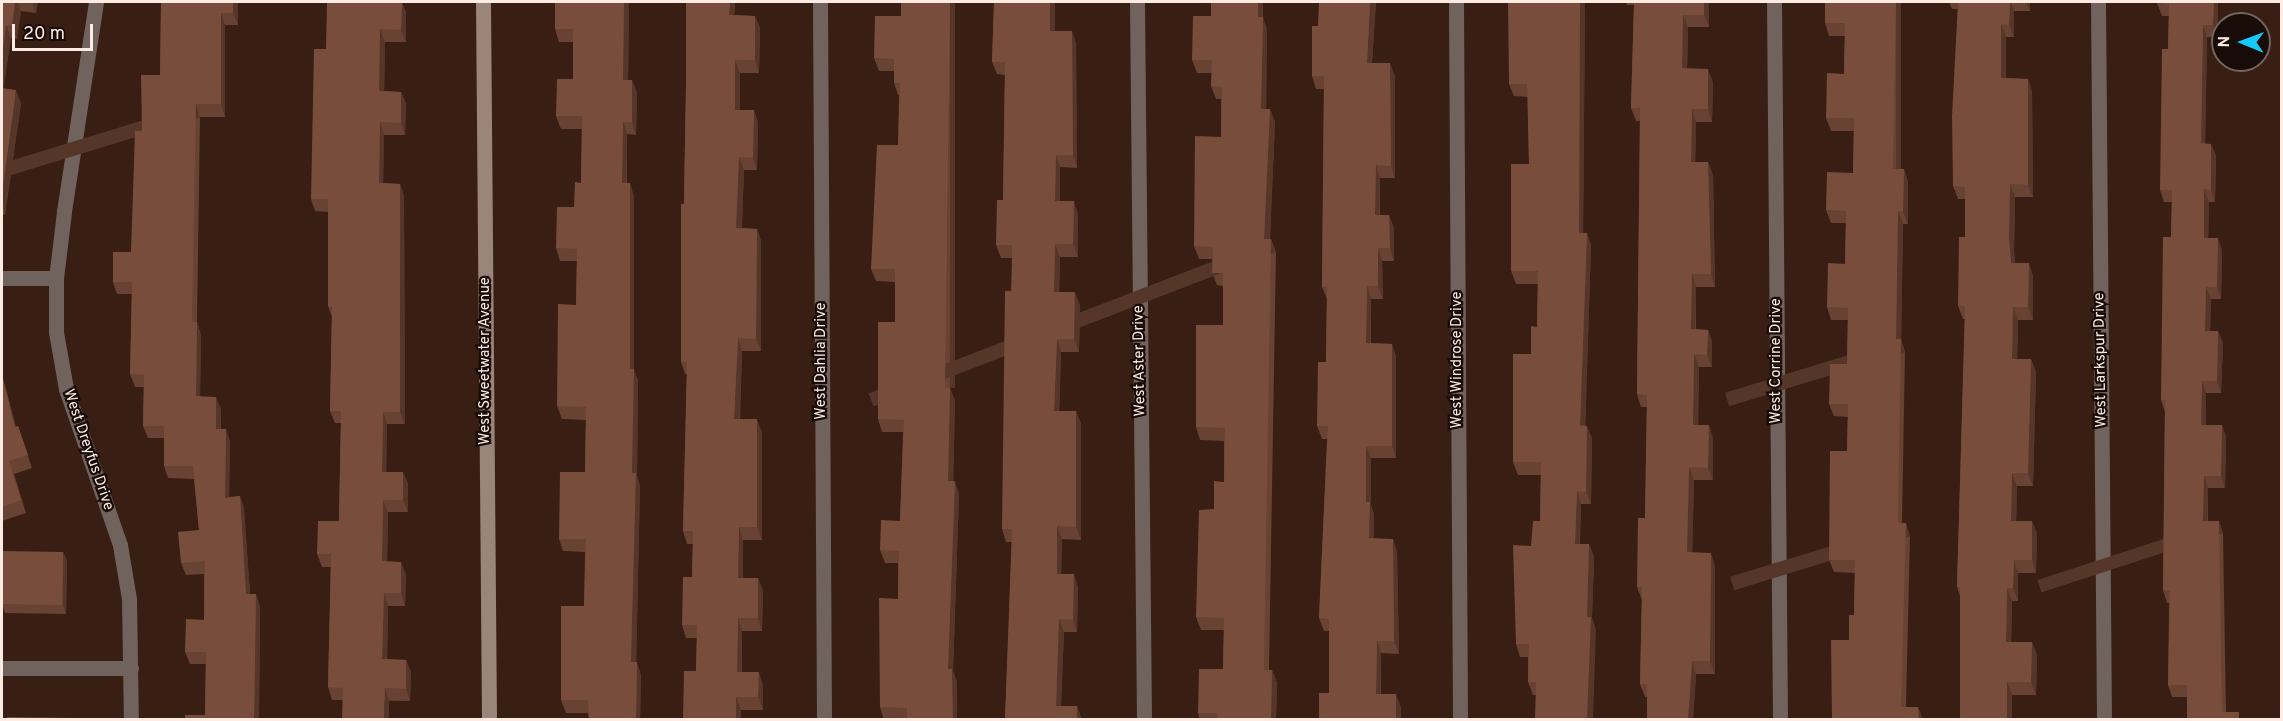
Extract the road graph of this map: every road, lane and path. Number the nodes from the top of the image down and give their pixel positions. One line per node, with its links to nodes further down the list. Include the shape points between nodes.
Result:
1 (96, 2): 9 (street, West Dreyfus Drive)
2 (483, 2): 13 (street, West Sweetwater Avenue)
3 (820, 2): 14 (street, West Dahlia Drive)
4 (1137, 2): 15 (street, West Aster Drive)
5 (1456, 2): 16 (street, West Windrose Drive)
6 (1774, 2): 17 (street, West Corrine Drive)
7 (2098, 2): 18 (street, West Larkspur Drive)
8 (2, 278): 9 (street)
9 (56, 278): 11 (street, West Dreyfus Drive, via 56,332 66,388 120,545 129,600)
10 (2, 668): 11 (street)
11 (131, 668): 12 (street, West Dreyfus Drive)
12 (131, 720)
13 (489, 720)
14 (824, 720)
15 (1144, 720)
16 (1460, 720)
17 (1780, 720)
18 (2104, 720)

